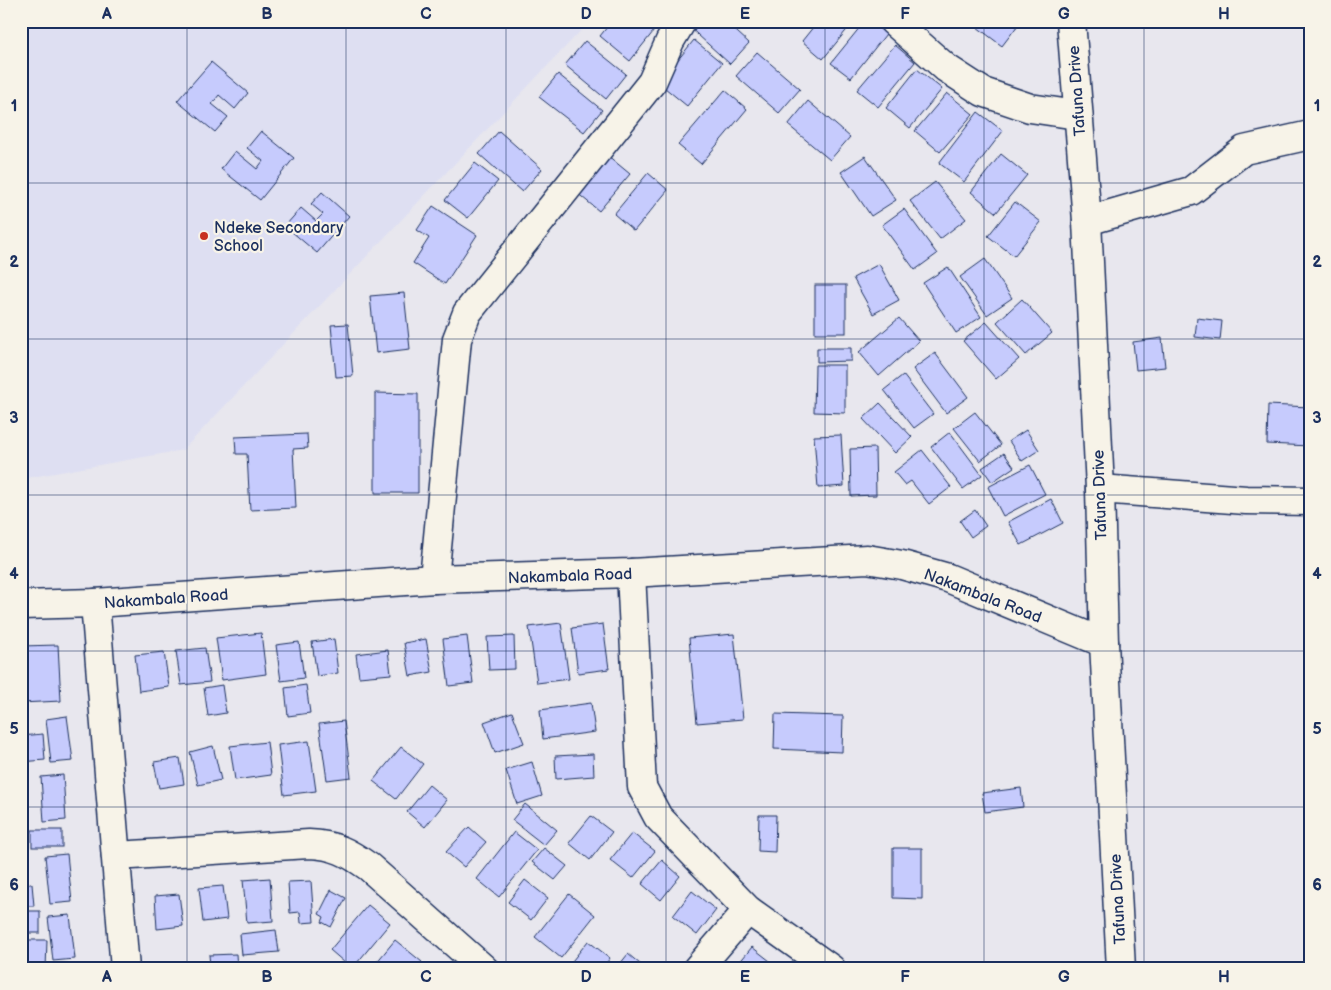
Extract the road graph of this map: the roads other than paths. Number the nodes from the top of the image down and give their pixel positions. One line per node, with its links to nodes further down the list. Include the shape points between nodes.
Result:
1 (682, 21): 10 (street, via 652,82 467,313 457,339)
2 (893, 21): 4 (street, via 946,68 983,92 1030,108)
3 (1071, 21): 4 (street, Tafuna Drive)
4 (1077, 115): 6 (street, Tafuna Drive)
5 (1310, 135): 6 (street, via 1244,150 1191,191)
6 (1087, 221): 7 (street, Tafuna Drive)
7 (1100, 489): 8 (street); 13 (street, Tafuna Drive)
8 (1310, 502)
9 (631, 573): 10 (street, Nakambala Road); 13 (street, Nakambala Road, via 867,558 948,578); 15 (street, via 642,786 658,817)
10 (434, 579): 11 (street, Nakambala Road)
11 (95, 603): 12 (street, Nakambala Road); 14 (street)
12 (21, 606)
13 (1104, 643): 20 (street, Tafuna Drive)
14 (116, 856): 16 (street); 17 (street, via 327,845 348,852 368,867)
15 (748, 910): 18 (street); 19 (street)
16 (125, 969)
17 (484, 969)
18 (697, 969)
19 (831, 969)
20 (1121, 969)

